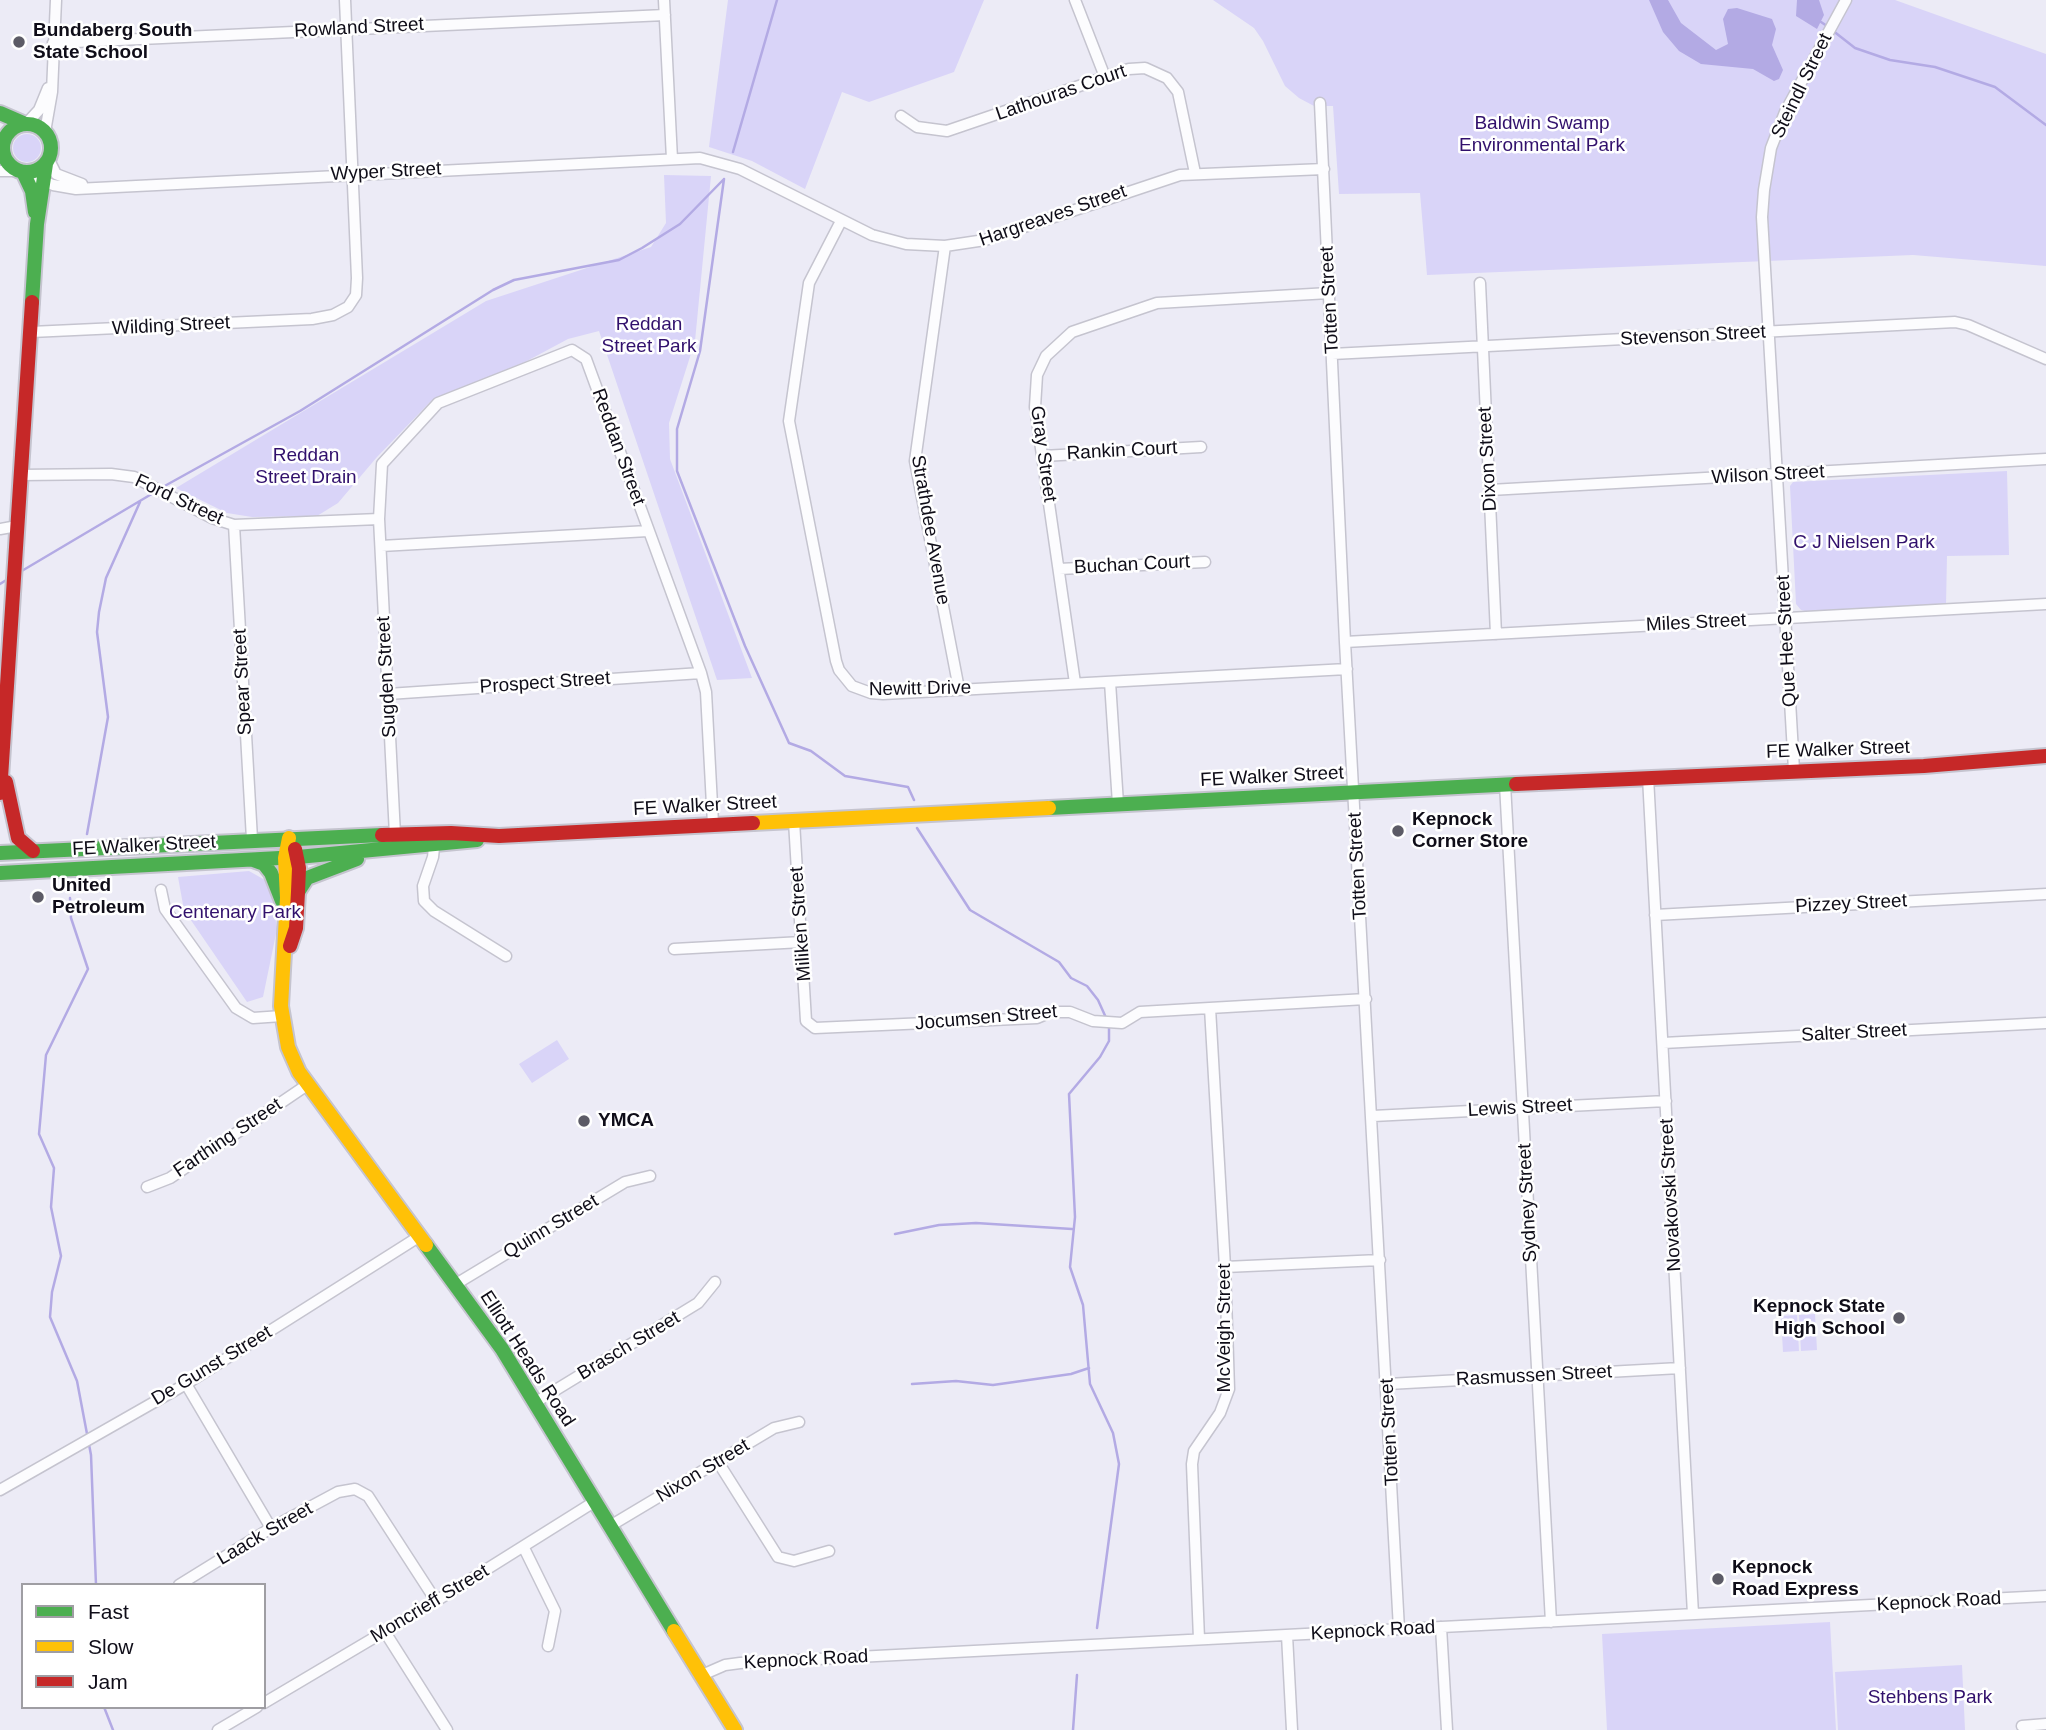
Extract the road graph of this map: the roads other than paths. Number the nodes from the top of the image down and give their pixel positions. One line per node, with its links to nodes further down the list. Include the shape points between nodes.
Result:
1 (57, 0): 8 (street)
2 (345, 0): 7 (street, Wilding Street)
3 (664, 0): 6 (street)
4 (1075, 0): 10 (street)
5 (1846, 0): 28 (street, Steindl Street, via 1785,112 1772,148)
6 (665, 15): 7 (street, Rowland Street); 17 (street)
7 (346, 29): 8 (street, Rowland Street); 22 (street, Wilding Street)
8 (53, 43): 9 (street)
9 (51, 73): 14 (street, via 43,102); 15 (street)
10 (1105, 77): 13 (street, Lathouras Court, via 947,131 917,127); 23 (street, Lathouras Court, via 1145,68 1159,72 1173,85)
11 (1320, 103): 19 (street, Totten Street)
12 (0, 113): 14 (main road)
13 (901, 116)
14 (25, 123): 15 (main road); 16 (main road, via 10,128)
15 (45, 132): 18 (main road)
16 (2, 144): 21 (main road, via 8,161)
17 (672, 159): 22 (street, Wyper Street); 29 (street, Hargreaves Street, via 708,159 749,173)
18 (47, 161): 21 (main road, via 37,172); 24 (main road); 25 (street, Wyper Street, via 63,179)
19 (1324, 169): 23 (street, Hargreaves Street); 33 (street, Totten Street)
20 (0, 171): 21 (street)
21 (23, 172): 24 (street, Wyper Street); 30 (main road, via 32,191)
22 (353, 173): 25 (street, Wyper Street); 34 (street, Wilding Street, via 356,295 341,312 312,319)
23 (1195, 173): 31 (street, Hargreaves Street, via 1163,179 985,240)
24 (44, 181): 26 (street, Wyper Street); 27 (main road)
25 (99, 186): 26 (street, Wyper Street)
26 (66, 189): 27 (street, via 48,194)
27 (41, 203): 30 (main road)
28 (1762, 217): 35 (street, Que Hee Street)
29 (841, 220): 31 (street, Hargreaves Street, via 891,240); 62 (street, Newitt Drive, via 809,283 789,421 836,661 852,686 871,694)
30 (37, 224): 34 (main road)
31 (945, 246): 62 (street, Strathdee Avenue, via 915,461)
32 (1480, 283): 36 (street, Dixon Street)
33 (1329, 293): 37 (street, Totten Street); 40 (street, Gray Street, via 1157,303 1072,332 1052,348 1037,374 1035,407)
34 (30, 332): 42 (main road)
35 (1770, 332): 36 (street, Stevenson Street); 38 (street, Stevenson Street, via 1955,322); 43 (street, Que Hee Street)
36 (1483, 347): 37 (street, Stevenson Street); 44 (street, Dixon Street)
37 (1332, 354): 56 (street, Totten Street)
38 (2046, 359)
39 (1201, 447): 40 (street, Rankin Court)
40 (1043, 456): 52 (street, Gray Street)
41 (2046, 459): 43 (street, Wilson Street)
42 (21, 475): 46 (street, Ford Street, via 124,475); 47 (main road)
43 (1778, 475): 44 (street, Wilson Street); 54 (street, Que Hee Street)
44 (1490, 490): 55 (street, Dixon Street)
45 (379, 519): 46 (street, Ford Street); 49 (street, Reddan Street, via 382,464 433,408 578,351 586,359); 50 (street, Sugden Street)
46 (234, 525): 77 (street, Spear Street)
47 (17, 526): 48 (street); 59 (main road)
48 (0, 529)
49 (648, 531): 50 (street); 58 (street, Reddan Street)
50 (381, 546): 63 (street, Sugden Street)
51 (1205, 562): 52 (street, Buchan Court)
52 (1059, 569): 61 (street, Gray Street)
53 (2046, 604): 54 (street, Miles Street)
54 (1786, 618): 55 (street, Miles Street); 67 (street, Que Hee Street)
55 (1496, 634): 56 (street, Miles Street)
56 (1345, 642): 57 (street, Totten Street)
57 (1347, 669): 60 (street, Newitt Drive); 70 (street, Totten Street)
58 (701, 673): 63 (street, Prospect Street); 74 (street, Reddan Street)
59 (6, 680): 64 (main road); 65 (main road)
60 (1110, 682): 61 (street, Newitt Drive); 72 (street)
61 (1075, 683): 62 (street, Newitt Drive)
62 (959, 689)
63 (388, 694): 75 (street, Sugden Street)
64 (0, 708)
65 (3, 753): 71 (main road); 80 (main road, via 15,829 21,843)
66 (2046, 755): 67 (main road, FE Walker Street)
67 (1794, 771): 68 (main road, FE Walker Street)
68 (1648, 776): 69 (main road, FE Walker Street); 88 (street, Novakovski Street)
69 (1505, 784): 70 (main road, FE Walker Street); 102 (street, Sydney Street)
70 (1354, 792): 72 (main road, FE Walker Street); 94 (street, Totten Street)
71 (0, 793)
72 (1118, 804): 73 (main road, FE Walker Street)
73 (794, 821): 74 (main road, FE Walker Street); 90 (street, Miliken Street)
74 (713, 824): 78 (main road, FE Walker Street)
75 (395, 835): 76 (main road, FE Walker Street); 78 (main road, FE Walker Street)
76 (290, 838): 77 (main road, FE Walker Street); 82 (main road, Elliott Heads Road)
77 (252, 839): 80 (main road, FE Walker Street)
78 (435, 840): 79 (main road, FE Walker Street); 92 (street, via 423,886 424,901)
79 (410, 848): 82 (main road, FE Walker Street); 86 (main road, via 330,867 307,878)
80 (33, 851): 81 (main road, FE Walker Street)
81 (0, 853)
82 (291, 857): 83 (main road, FE Walker Street); 86 (main road, Elliott Heads Road); 89 (main road, Elliott Heads Road)
83 (252, 860): 84 (main road, FE Walker Street); 89 (main road, via 271,873)
84 (0, 873)
85 (161, 890): 96 (street, via 165,909 236,1008 253,1018)
86 (298, 892): 93 (main road, Elliott Heads Road, via 296,928)
87 (2046, 894): 88 (street, Pizzey Street)
88 (1656, 915): 99 (street, Novakovski Street)
89 (286, 923): 93 (main road, Elliott Heads Road)
90 (802, 942): 91 (street); 98 (street, Miliken Street, via 806,1021)
91 (674, 949)
92 (506, 956)
93 (283, 970): 96 (main road, Elliott Heads Road)
94 (1366, 999): 95 (street, Jocumsen Street); 103 (street, Totten Street)
95 (1210, 1008): 98 (street, Jocumsen Street, via 1140,1012 1122,1023 1051,1012 1037,1018); 108 (street, McVeigh Street)
96 (282, 1016): 100 (main road, Elliott Heads Road, via 288,1047)
97 (2046, 1023): 99 (street, Salter Street)
98 (811, 1026)
99 (1662, 1043): 101 (street, Novakovski Street)
100 (307, 1085): 105 (street, Farthing Street, via 170,1178); 106 (main road, Elliott Heads Road)
101 (1666, 1101): 102 (street, Lewis Street); 111 (street, Novakovski Street)
102 (1524, 1108): 103 (street, Lewis Street); 112 (street, Sydney Street)
103 (1373, 1116): 107 (street, Totten Street)
104 (650, 1176): 110 (street, Quinn Street, via 625,1182)
105 (147, 1187)
106 (420, 1236): 110 (main road, Elliott Heads Road); 113 (street, De Gunst Street)
107 (1380, 1260): 108 (street); 114 (street, Totten Street)
108 (1225, 1267): 133 (street, McVeigh Street, via 1229,1389 1220,1413 1194,1451 1192,1464)
109 (715, 1282): 115 (street, Brasch Street, via 698,1303)
110 (456, 1284): 115 (main road, Elliott Heads Road)
111 (1680, 1368): 112 (street, Rasmussen Street); 127 (street, Novakovski Street)
112 (1537, 1376): 114 (street, Rasmussen Street); 128 (street, Sydney Street)
113 (186, 1384): 118 (street, De Gunst Street); 121 (street)
114 (1388, 1384): 130 (street, Totten Street)
115 (536, 1402): 119 (main road, Elliott Heads Road)
116 (799, 1422): 117 (street, Nixon Street, via 774,1428)
117 (718, 1462): 120 (street, Nixon Street); 123 (street, via 778,1557 794,1561)
118 (0, 1490)
119 (594, 1502): 120 (main road, Elliott Heads Road); 122 (street, Moncrieff Street)
120 (610, 1526): 135 (main road, Elliott Heads Road)
121 (271, 1528): 124 (street, Laack Street); 126 (street, Laack Street, via 338,1492 355,1489 368,1496)
122 (524, 1548): 126 (street, Moncrieff Street); 134 (street, via 555,1611)
123 (829, 1551)
124 (181, 1583)
125 (2046, 1596): 127 (street, Kepnock Road)
126 (436, 1601): 131 (street, Moncrieff Street)
127 (1693, 1614): 128 (street, Kepnock Road)
128 (1551, 1622): 129 (street, Kepnock Road)
129 (1441, 1627): 130 (street, Kepnock Road); 144 (street)
130 (1399, 1629): 132 (street, Kepnock Road)
131 (385, 1632): 136 (street, Moncrieff Street); 141 (street)
132 (1287, 1635): 133 (street, Kepnock Road); 143 (street)
133 (1199, 1639): 135 (street, Kepnock Road, via 740,1663)
134 (548, 1646)
135 (702, 1675): 142 (main road, Elliott Heads Road)
136 (266, 1702)
137 (254, 1709): 140 (street)
138 (2046, 1724): 139 (street)
139 (2022, 1726)
140 (218, 1730)
141 (447, 1730)
142 (735, 1730)
143 (1292, 1730)
144 (1447, 1730)

